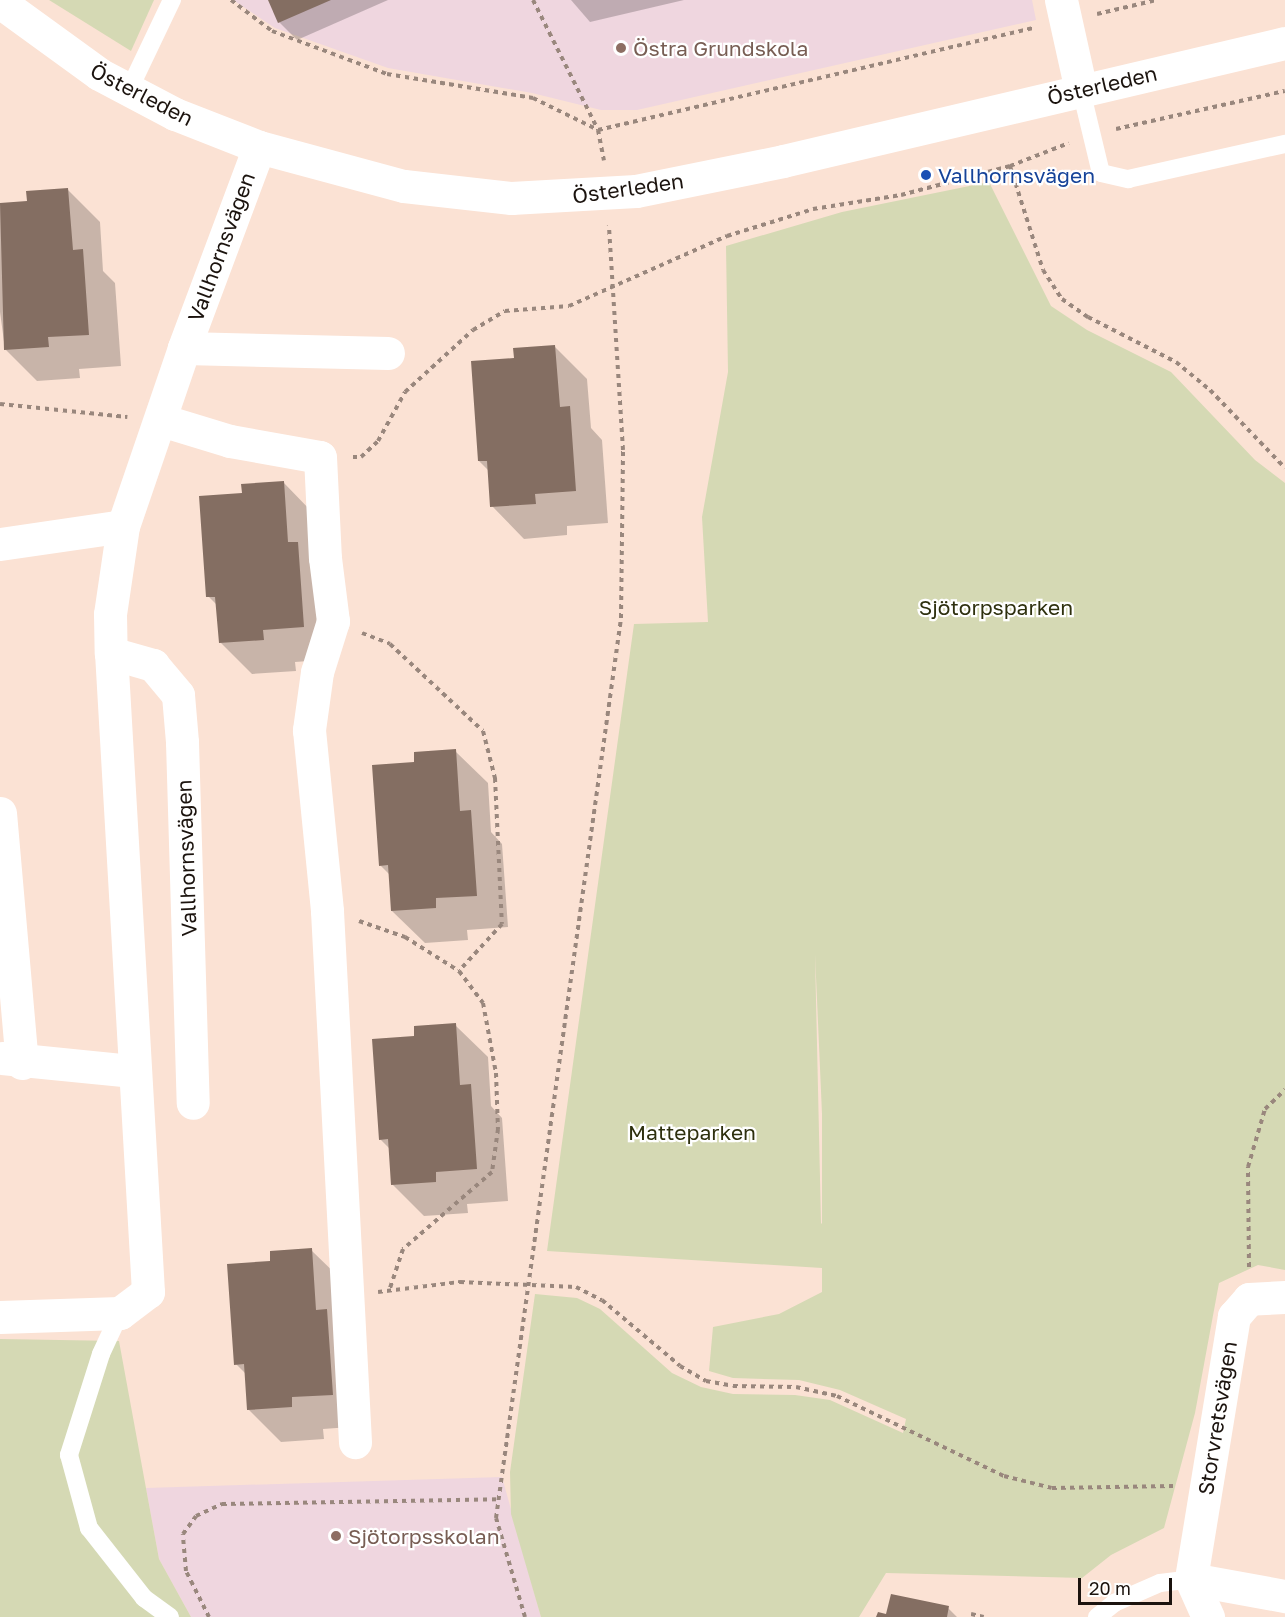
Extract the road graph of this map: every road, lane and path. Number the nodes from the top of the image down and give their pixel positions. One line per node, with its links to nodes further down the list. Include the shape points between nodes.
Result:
1 (172, 0): 8 (lane)
2 (231, 0): 11 (path, via 272,31 387,74 533,98)
3 (533, 0): 11 (path)
4 (1156, 0): 6 (path)
5 (0, 2): 8 (street, Österleden, via 31,28)
6 (1064, 10): 9 (street); 11 (path)
7 (1285, 43): 9 (street, Österleden)
8 (129, 90): 14 (street, Österleden, via 175,114)
9 (1081, 90): 12 (lane); 14 (street, Österleden, via 636,191 579,196 511,198 404,186)
10 (1285, 91): 12 (path)
11 (598, 130): 15 (path)
12 (1090, 135): 13 (lane, via 1101,173 1128,179); 16 (path)
13 (1285, 144)
14 (259, 147): 19 (street, Vallhornsvägen)
15 (604, 153)
16 (1010, 166): 18 (path, via 901,195 813,209 727,236); 24 (path, via 1043,270 1062,299 1088,318 1176,362 1210,390)
17 (610, 233): 18 (path)
18 (613, 289): 23 (path, via 569,306 505,311 473,330 405,392 378,441 361,457); 36 (path, via 623,450 621,618)
19 (184, 348): 20 (street, Vallhornsvägen); 22 (street, Vallhornsvägen)
20 (388, 353)
21 (0, 404): 22 (path)
22 (160, 420): 23 (street, via 230,441); 25 (street, Vallhornsvägen)
23 (320, 457): 27 (street, via 324,558)
24 (1285, 468)
25 (123, 526): 26 (street); 28 (street, Vallhornsvägen, via 110,614)
26 (0, 544)
27 (333, 621): 30 (street, via 317,672 309,730); 31 (path, via 390,644 483,731 495,778 502,924)
28 (111, 653): 33 (street, Vallhornsvägen); 35 (street, Vallhornsvägen, via 153,665 178,695)
29 (0, 813): 32 (street)
30 (327, 911): 31 (path, via 405,937); 38 (street)
31 (459, 971): 37 (path, via 483,1003 496,1073 498,1129 492,1172 403,1249)
32 (11, 1060): 33 (street)
33 (133, 1071): 41 (street, Vallhornsvägen, via 148,1292)
34 (1285, 1090): 40 (path, via 1265,1109 1248,1167)
35 (193, 1103)
36 (529, 1283): 37 (path, via 460,1282); 44 (path, via 576,1287 602,1300 680,1366 706,1381 733,1386 796,1386 837,1396 1004,1476 1052,1488); 45 (path)
37 (389, 1291): 38 (path)
38 (347, 1295): 43 (street)
39 (1285, 1297): 40 (street)
40 (1249, 1299): 44 (street, Storvretsvägen, via 1234,1316)
41 (120, 1313): 42 (street); 49 (lane, via 101,1354 69,1455 89,1528 144,1598)
42 (0, 1317)
43 (355, 1443)
44 (1206, 1485): 46 (street, Storvretsvägen)
45 (499, 1500): 50 (path, via 222,1503 196,1516 183,1534 186,1571); 51 (path, via 496,1518)
46 (1191, 1579): 47 (street); 53 (lane, via 1160,1583 1114,1603); 54 (street)
47 (1285, 1596)
48 (971, 1614): 52 (path)
49 (170, 1617)
50 (209, 1617)
51 (525, 1617)
52 (984, 1617)
53 (1097, 1617)
54 (1208, 1617)

